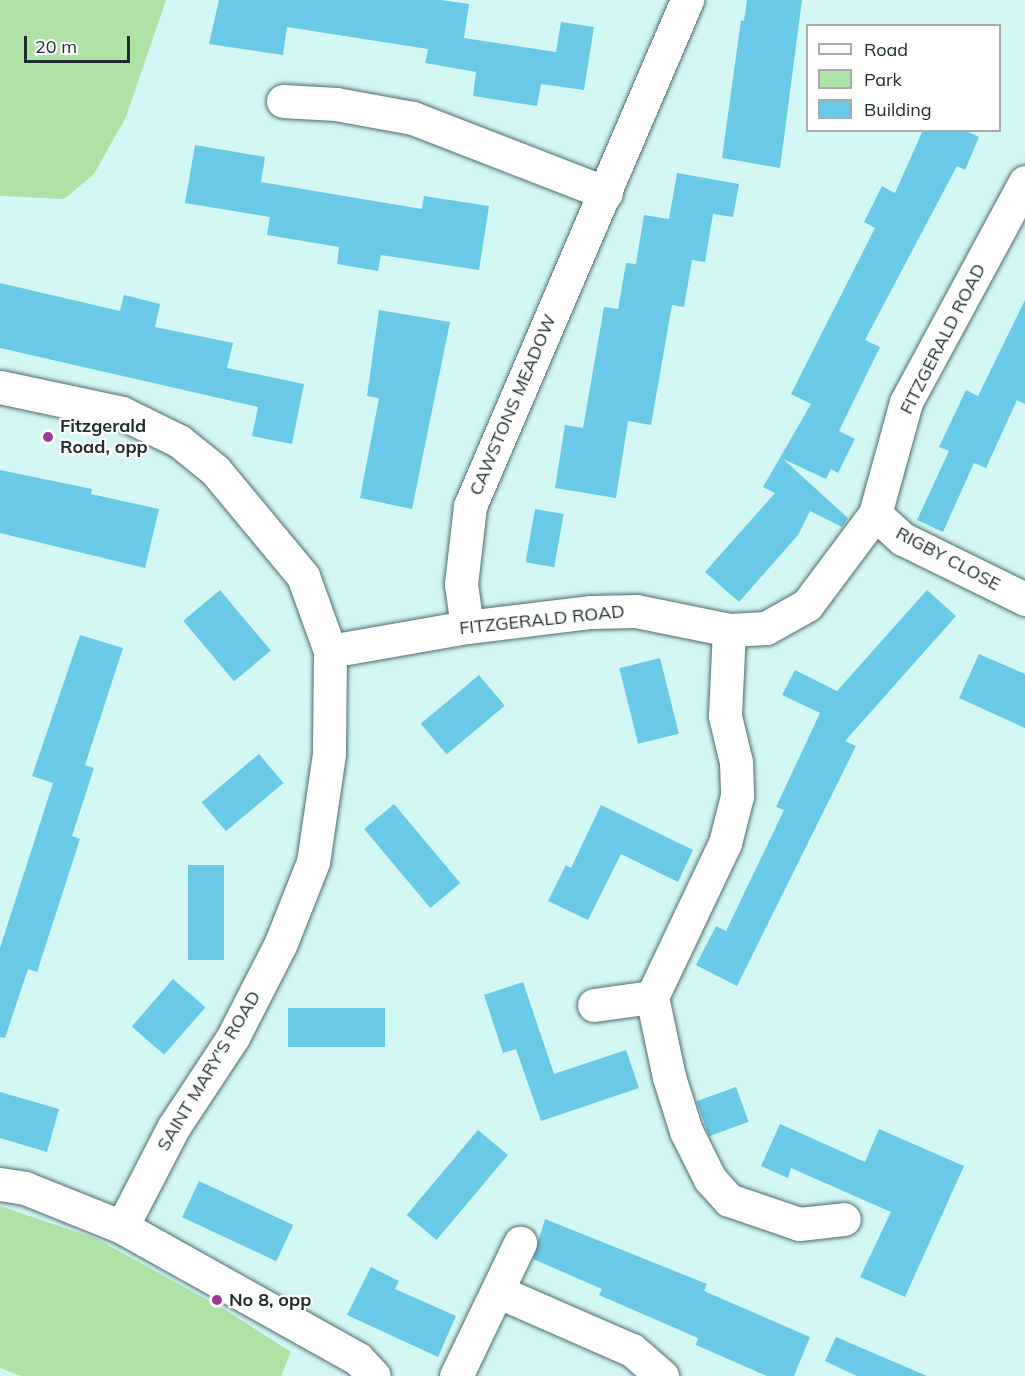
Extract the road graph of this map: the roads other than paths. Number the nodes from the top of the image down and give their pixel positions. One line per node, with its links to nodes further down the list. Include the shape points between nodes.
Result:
1 (687, 0): 4 (street, CAWSTONS MEADOW)
2 (283, 101): 4 (street, via 336,104 412,118)
3 (1025, 182): 6 (street, FITZGERALD ROAD, via 906,402)
4 (606, 193): 8 (street, CAWSTONS MEADOW, via 470,506 461,584)
5 (0, 387): 10 (street, SAINT MARY'S ROAD, via 122,413 179,441 206,462 249,507 270,539 303,576)
6 (875, 514): 7 (street, RIGBY CLOSE, via 903,538); 9 (street, FITZGERALD ROAD, via 807,605 766,628)
7 (1025, 599)
8 (467, 627): 9 (street, FITZGERALD ROAD, via 591,612 636,611); 10 (street, FITZGERALD ROAD)
9 (729, 630): 11 (street, via 725,716 735,762 737,796 725,843)
10 (330, 651): 15 (street, SAINT MARY'S ROAD, via 329,754 313,862 281,942 233,1037 173,1128)
11 (652, 997): 12 (street); 14 (street, via 683,1120 710,1179 729,1200 799,1224)
12 (594, 1005)
13 (0, 1184): 15 (street, via 26,1188)
14 (844, 1218)
15 (122, 1227): 18 (street, via 358,1359)
16 (520, 1243): 17 (street)
17 (499, 1292): 19 (street); 20 (street, via 632,1350)
18 (374, 1376)
19 (456, 1376)
20 (663, 1376)

